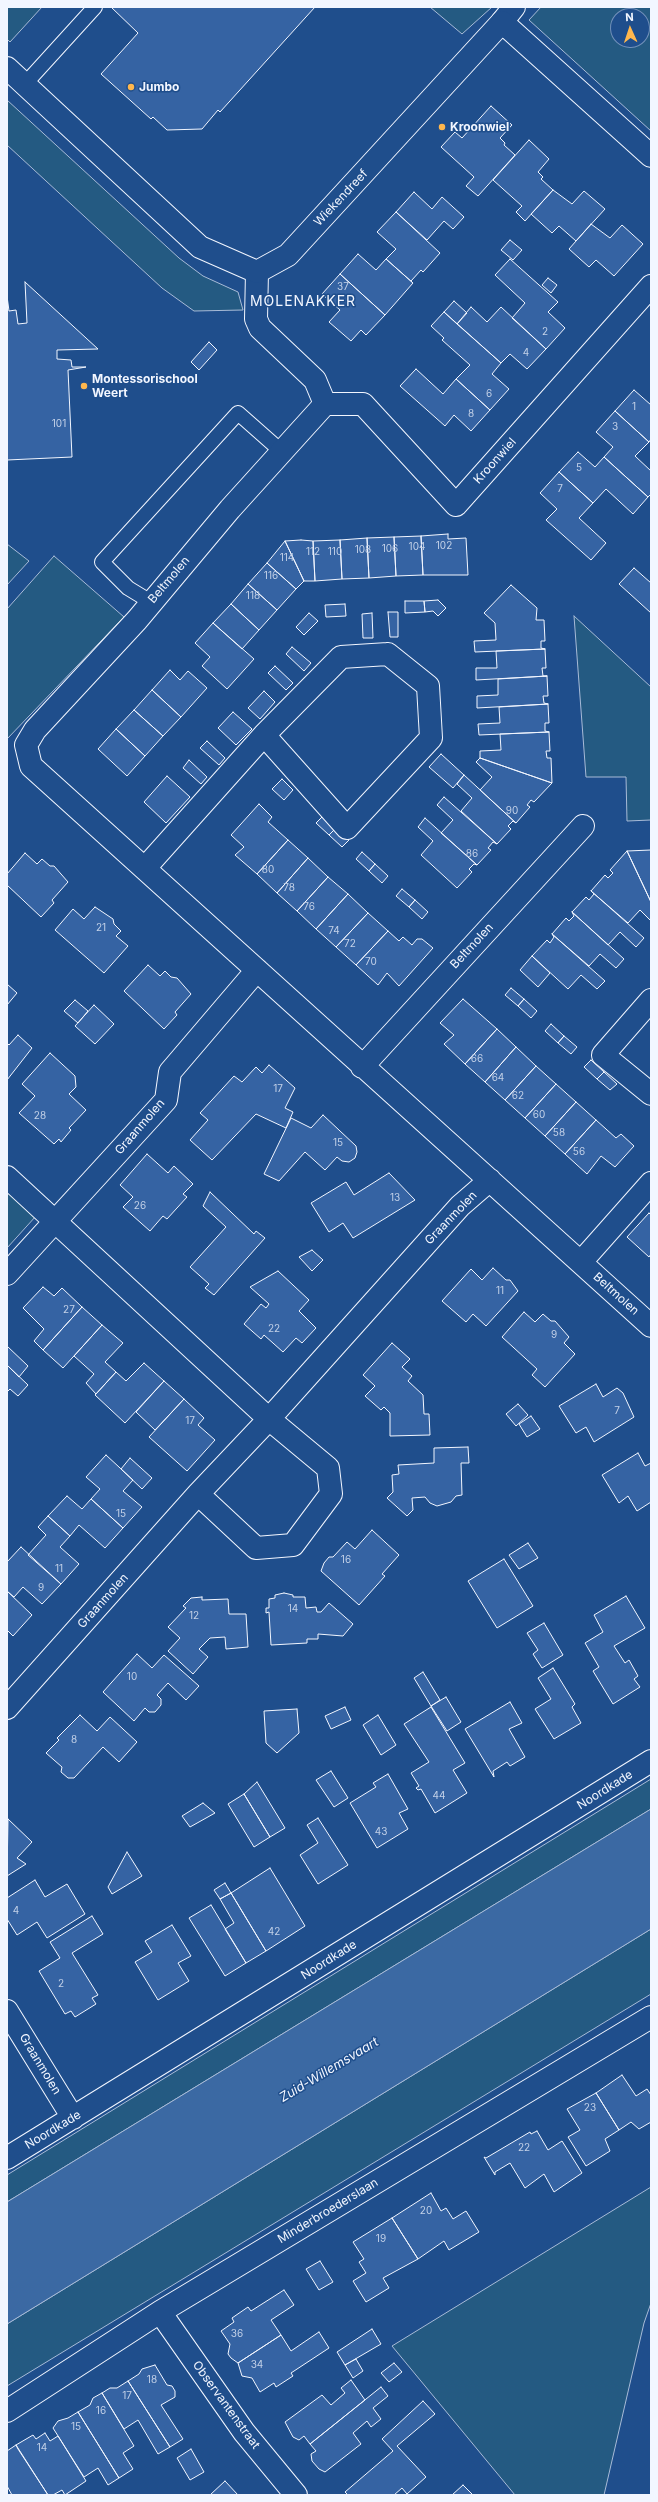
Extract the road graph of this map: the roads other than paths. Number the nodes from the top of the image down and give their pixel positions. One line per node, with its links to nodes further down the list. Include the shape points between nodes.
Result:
1 (95, 7): 4 (lane)
2 (508, 14): 5 (street, Wiekendreef); 6 (street, Wiekendreef, via 288,255)
3 (7, 68): 4 (street)
4 (25, 84): 6 (street, via 200,247)
5 (651, 156)
6 (256, 272): 8 (street, via 256,319 260,328 315,380)
7 (651, 286): 8 (street, Kroonwiel, via 456,505 363,404)
8 (325, 404): 9 (street, Beltmolen)
9 (281, 451): 10 (street, Beltmolen); 10 (lane, via 238,413 102,562 128,588)
10 (151, 602): 13 (street, Beltmolen, via 35,730 26,745 31,766)
11 (264, 734): 11 (street, via 347,828 431,738 428,686 388,654 341,657); 13 (street)
12 (583, 826): 16 (street, Beltmolen)
13 (145, 868): 14 (street, Beltmolen)
14 (257, 970): 16 (street, Beltmolen); 21 (street, Graanmolen, via 170,1072 166,1100)
15 (651, 1000): 17 (street, via 603,1055)
16 (362, 1067): 19 (street, Beltmolen)
17 (651, 1094)
18 (7, 1177): 21 (street)
19 (490, 1180): 22 (street, Beltmolen); 25 (street, Graanmolen, via 460,1206)
20 (651, 1183): 22 (street)
21 (55, 1221): 23 (street, Graanmolen); 25 (street)
22 (581, 1262): 24 (street, Beltmolen)
23 (7, 1274)
24 (651, 1326)
25 (269, 1420): 26 (street, Graanmolen); 26 (street, via 328,1468 331,1494 293,1545 256,1548)
26 (198, 1494): 27 (street, Graanmolen)
27 (7, 1708)
28 (651, 1761): 31 (street, Noordkade)
29 (7, 2011): 31 (street, Graanmolen)
30 (651, 2017): 33 (street, Minderbroederslaan)
31 (73, 2118): 32 (street, Noordkade)
32 (7, 2158)
33 (160, 2312): 34 (street, Minderbroederslaan); 35 (street, Observantenstraat, via 244,2432)
34 (7, 2411)
35 (296, 2495)

